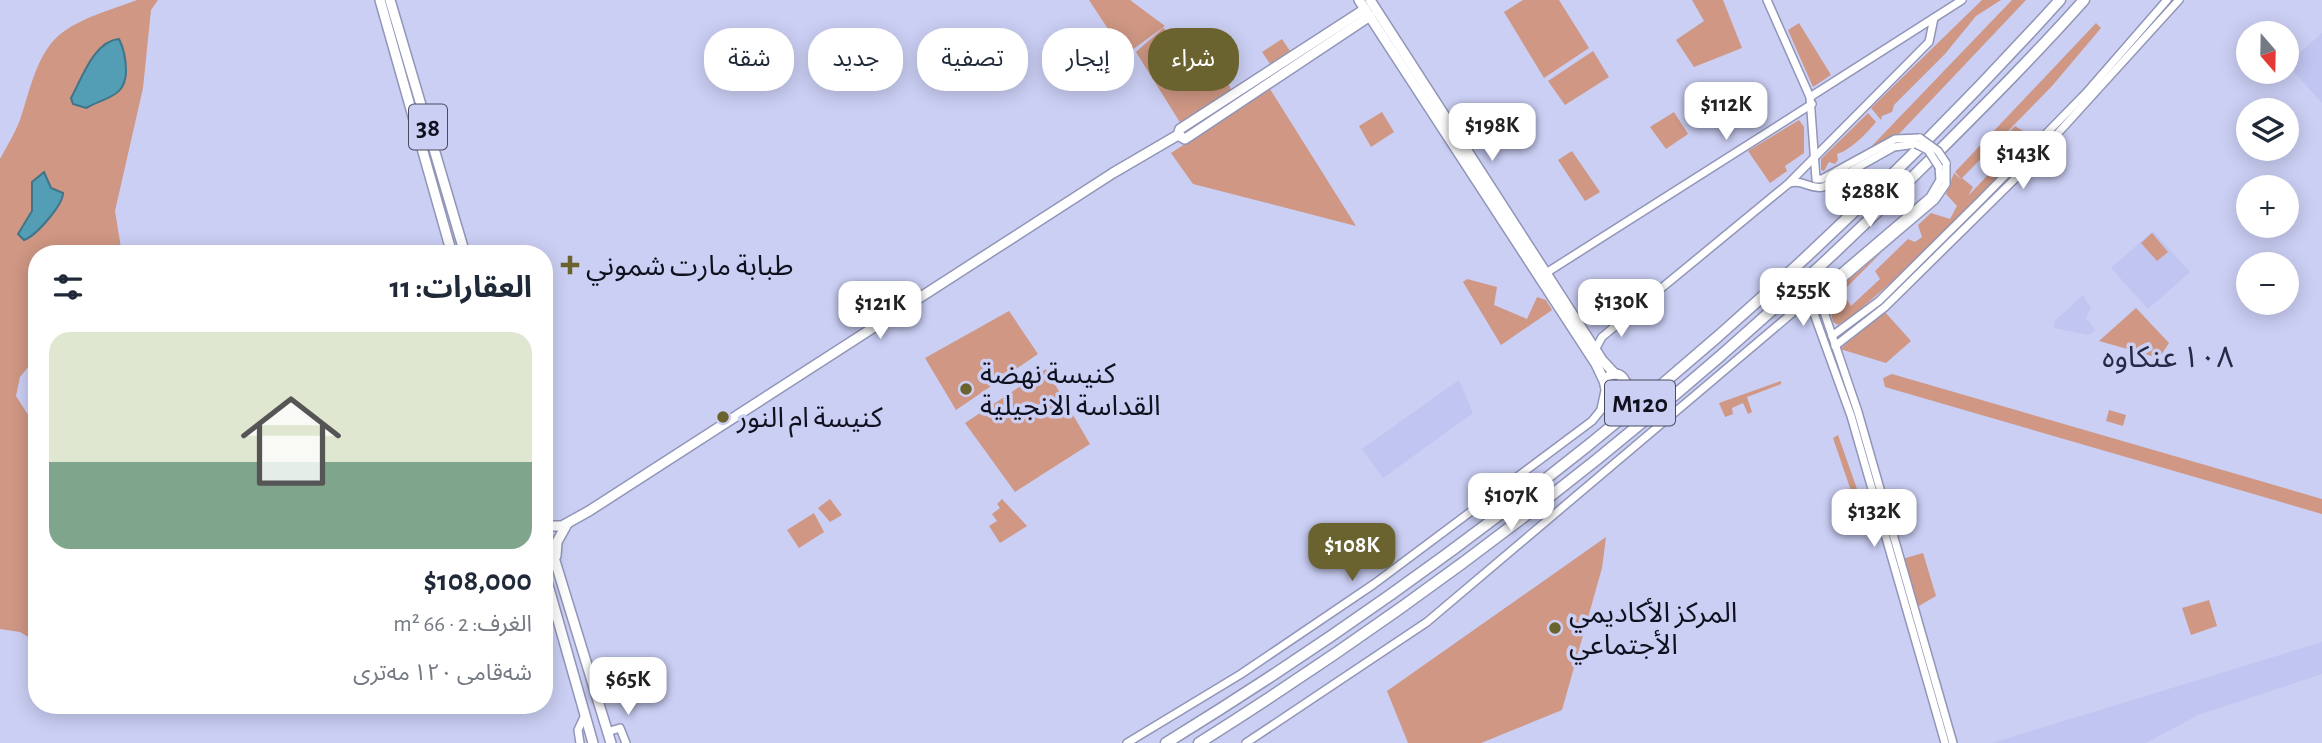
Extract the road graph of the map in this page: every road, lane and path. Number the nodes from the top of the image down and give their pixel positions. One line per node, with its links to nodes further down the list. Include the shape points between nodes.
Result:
1 (380, 0): 19 (main road, 38)
2 (390, 0): 20 (main road, 38)
3 (1359, 0): 11 (main road)
4 (1383, 0): 11 (street)
5 (1767, 0): 13 (street)
6 (1962, 0): 12 (street)
7 (2060, 0): 29 (highway, M120, via 1858,207)
8 (2084, 0): 49 (highway, M120, via 1850,239 1639,426 1412,601)
9 (2167, 0): 14 (street)
10 (2179, 0): 15 (street)
11 (1367, 11): 17 (main road); 36 (main road)
12 (1934, 18): 13 (street); 16 (street, via 1929,42)
13 (1811, 100): 16 (street, via 1815,132); 21 (street)
14 (2022, 159): 15 (street); 24 (street)
15 (2029, 165): 24 (street, via 1885,307)
16 (1809, 173): 18 (street); 18 (street); 22 (street, bridge, via 1824,187 1894,147 1918,141 1943,165 1930,197)
17 (1478, 176): 21 (main road); 32 (main road)
18 (1788, 184): 23 (street)
19 (449, 245)
20 (461, 245)
21 (1546, 273): 26 (main road)
22 (1815, 301): 25 (street); 50 (street, via 1427,622); 51 (street)
23 (1625, 317): 26 (street); 28 (street)
24 (1848, 332): 25 (street); 27 (street)
25 (1832, 336): 27 (street)
26 (1587, 337): 28 (main road)
27 (1835, 346): 52 (street)
28 (1595, 349): 30 (main road)
29 (1676, 373): 31 (highway, via 1638,396 1631,395); 35 (highway, M120)
30 (1615, 374): 31 (main road); 32 (main road)
31 (1626, 383): 33 (main road)
32 (1606, 385): 33 (main road); 34 (street, via 1600,411)
33 (1615, 394): 34 (street); 35 (highway, via 1625,400 1625,407)
34 (1581, 429): 47 (street, via 1363,592)
35 (1601, 436): 48 (highway, M120, via 1408,583)
36 (569, 523): 37 (main road); 39 (main road, via 557,542)
37 (553, 527)
38 (553, 557): 39 (main road)
39 (556, 568): 42 (main road)
40 (553, 603): 41 (main road)
41 (585, 715): 43 (street, via 578,730); 44 (main road)
42 (607, 732): 45 (main road); 46 (street, via 620,728)
43 (580, 743)
44 (593, 743)
45 (611, 743)
46 (626, 743)
47 (1127, 743)
48 (1166, 743)
49 (1199, 743)
50 (1246, 743)
51 (1945, 743)
52 (1953, 743)

